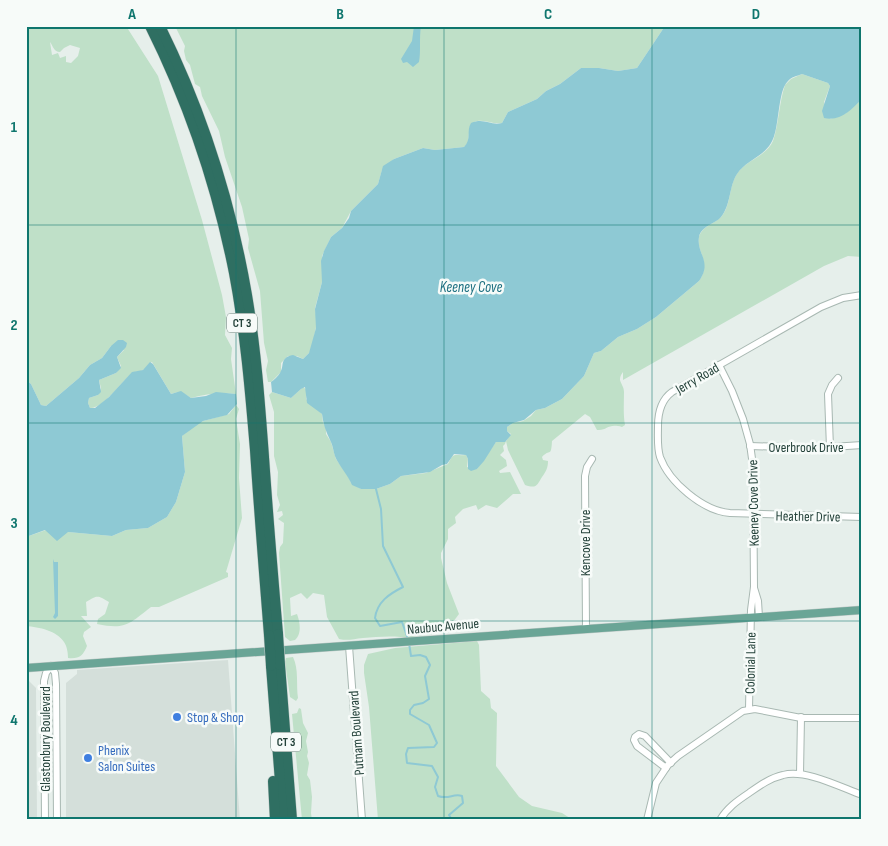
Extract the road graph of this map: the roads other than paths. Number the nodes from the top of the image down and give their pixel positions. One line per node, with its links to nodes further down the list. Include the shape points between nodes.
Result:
1 (150, 26): 15 (highway, CT 3, via 199,142 219,206 234,273 248,373)
2 (160, 26): 15 (highway, CT 3, via 204,130 242,266 258,380)
3 (862, 295): 4 (street, Jerry Road, via 824,306)
4 (719, 365): 6 (street, Keeney Cove Drive, via 739,408); 10 (street, Jerry Road, via 664,400 658,416 659,453 671,476 703,505 723,513)
5 (838, 378): 8 (street, via 828,394)
6 (750, 446): 8 (street, Overbrook Drive); 10 (street, Keeney Cove Drive)
7 (862, 446): 8 (street, Overbrook Drive)
8 (830, 448)
9 (592, 459): 14 (street, Kencove Drive, via 585,476)
10 (754, 514): 11 (street, Heather Drive); 13 (street, Keeney Cove Drive, via 754,587 758,601)
11 (862, 516)
12 (862, 610): 13 (main road, Naubuc Avenue)
13 (755, 617): 14 (main road, Naubuc Avenue); 20 (street, Colonial Lane)
14 (586, 628): 16 (main road, Naubuc Avenue)
15 (273, 634): 17 (highway, CT 3, bridge)
16 (349, 646): 18 (main road, Naubuc Avenue); 36 (street, Putnam Boulevard)
17 (276, 665): 23 (highway, CT 3); 35 (highway, CT 3)
18 (51, 666): 19 (main road, Naubuc Avenue); 26 (street, Glastonbury Boulevard, via 44,681); 27 (street, Glastonbury Boulevard, via 56,681)
19 (26, 668)
20 (749, 709): 21 (street); 24 (street)
21 (801, 717): 22 (street); 25 (street)
22 (862, 718)
23 (276, 735): 33 (highway, via 273,756); 34 (highway, CT 3)
24 (668, 765): 24 (street, via 645,736 636,736 636,746); 37 (street, via 654,790)
25 (800, 774): 28 (street); 38 (street, via 782,775 766,781 732,805)
26 (45, 793): 27 (street); 29 (street, Glastonbury Boulevard)
27 (57, 793): 30 (street, Glastonbury Boulevard)
28 (862, 795)
29 (45, 804): 30 (street); 31 (street, Glastonbury Boulevard)
30 (57, 804): 32 (street, Glastonbury Boulevard)
31 (45, 820)
32 (57, 820)
33 (275, 820)
34 (283, 820)
35 (292, 820)
36 (362, 820)
37 (647, 820)
38 (720, 820)

